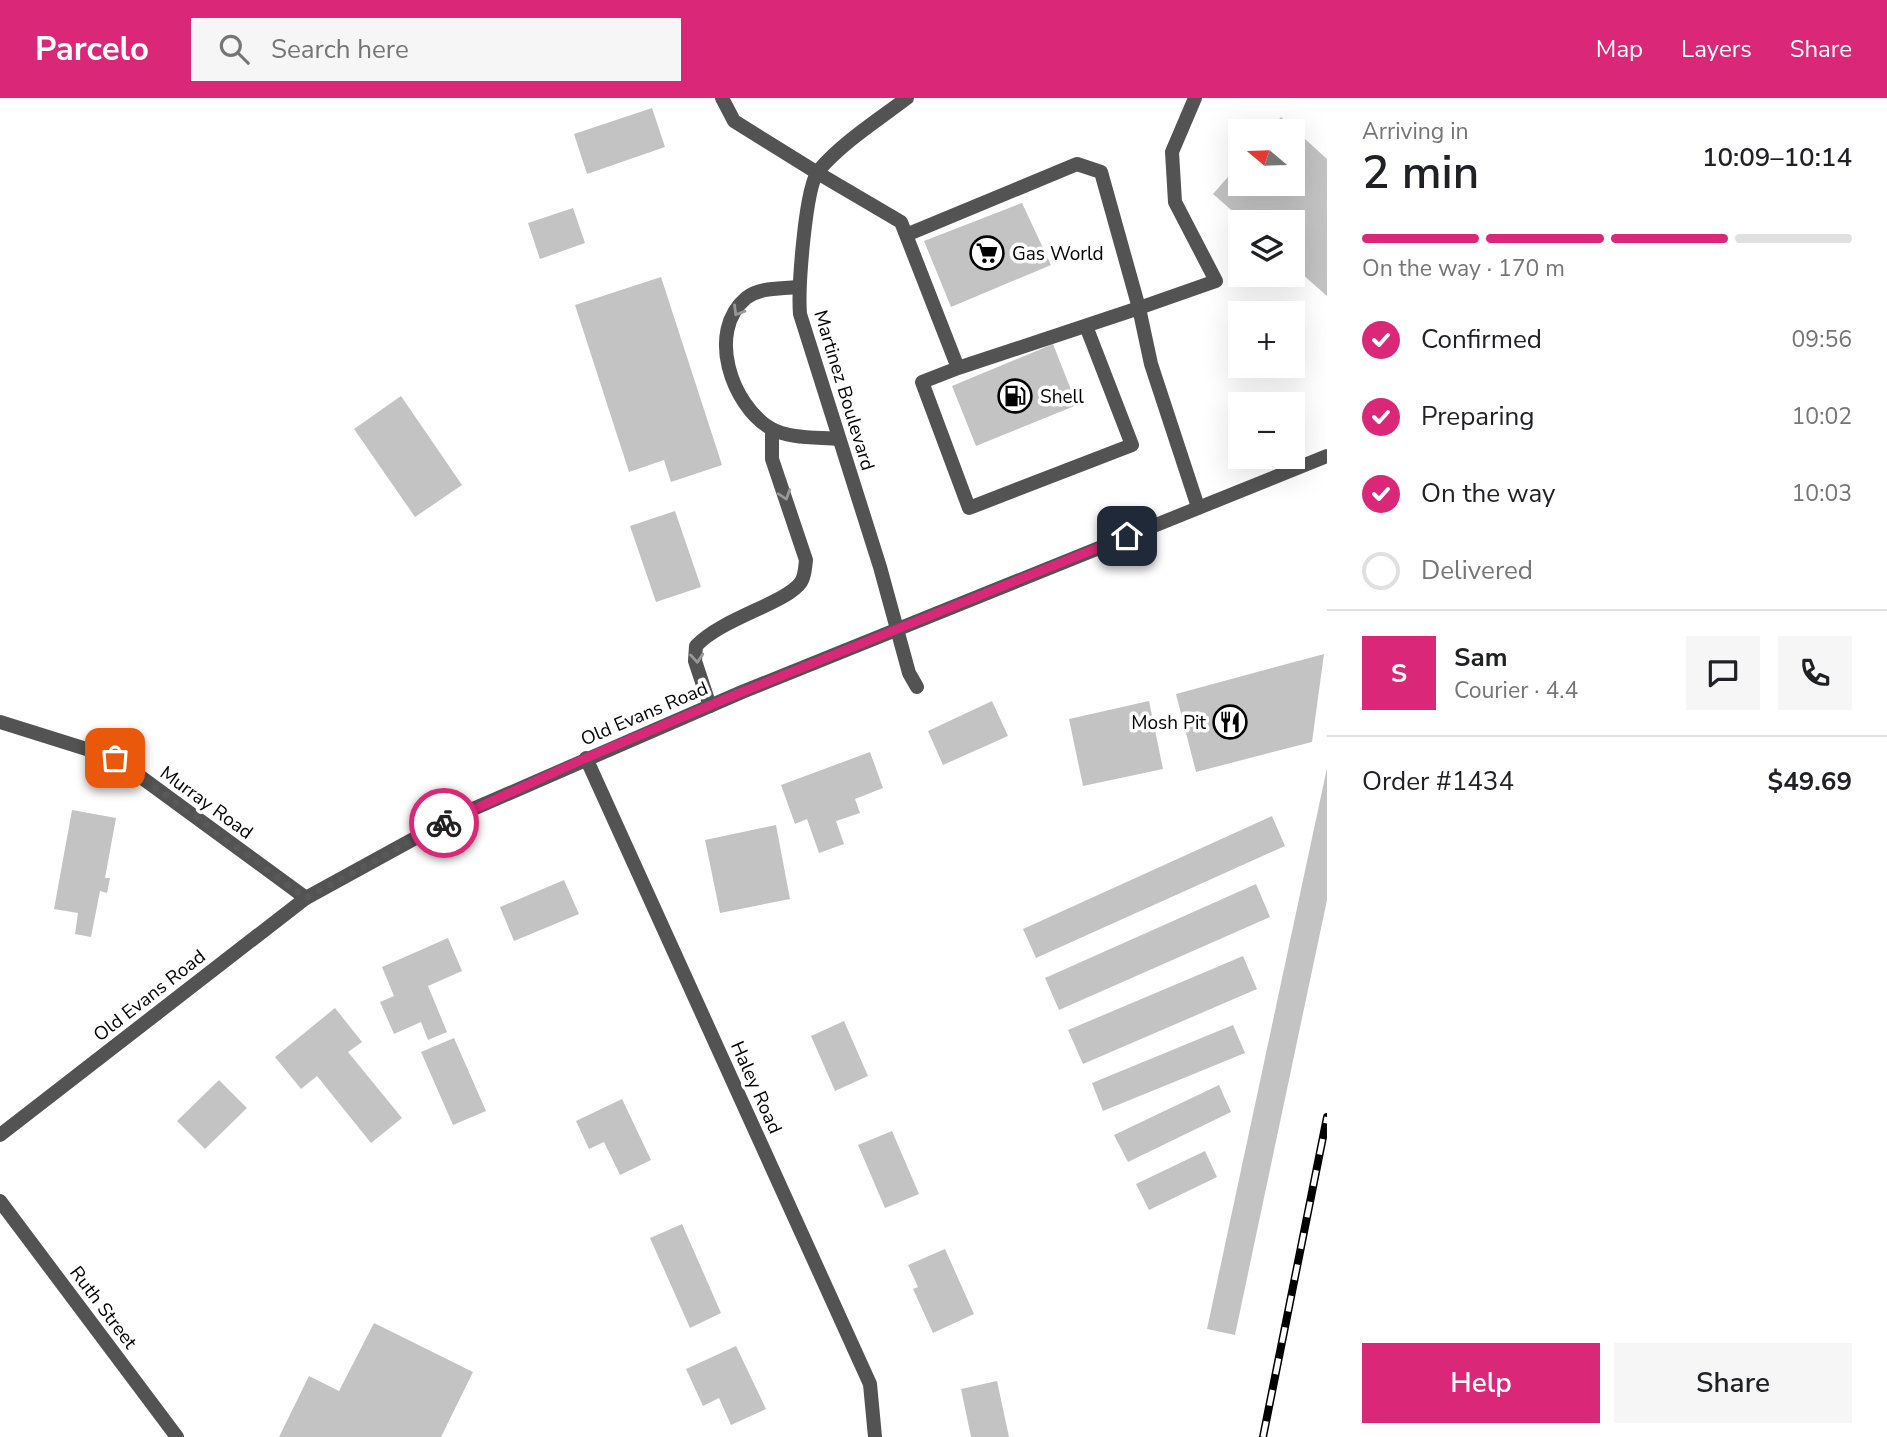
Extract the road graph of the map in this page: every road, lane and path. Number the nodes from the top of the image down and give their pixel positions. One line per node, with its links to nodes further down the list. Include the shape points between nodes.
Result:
1 (722, 98): 4 (street, via 734,121)
2 (907, 98): 4 (street)
3 (1195, 98): 7 (street, via 1172,152 1175,202 1216,281)
4 (816, 172): 5 (street, via 901,222); 6 (street, Martinez Boulevard)
5 (906, 235): 7 (street, via 1077,164 1101,172); 9 (street)
6 (797, 287): 10 (street, one-way to 10, via 762,290 746,299 729,330 728,372 738,396); 11 (street, Martinez Boulevard, via 800,314)
7 (1139, 309): 8 (street); 13 (street, via 1151,364)
8 (1086, 326): 9 (street); 9 (street, via 1132,445 969,508 922,382)
9 (958, 368)
10 (772, 429): 11 (street); 16 (street, one-way to 16, via 772,459 806,561 805,571 788,593 718,626 696,646 695,661)
11 (839, 439): 14 (street, Martinez Boulevard)
12 (1327, 456): 13 (street, Old Evans Road)
13 (1198, 508): 14 (street, Old Evans Road)
14 (897, 628): 15 (street, Martinez Boulevard); 16 (street, Old Evans Road)
15 (917, 687)
16 (710, 706): 18 (street, Old Evans Road)
17 (0, 722): 19 (street, Murray Road, via 115,758)
18 (586, 758): 19 (street, Old Evans Road, via 450,819); 23 (street, Haley Road, via 870,1384)
19 (306, 898): 20 (street, Old Evans Road)
20 (0, 1135)
21 (0, 1201): 22 (street, Ruth Street)
22 (177, 1437)
23 (875, 1437)

